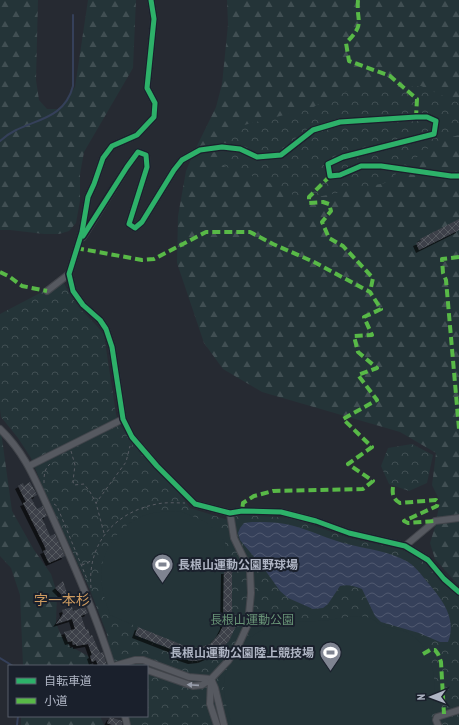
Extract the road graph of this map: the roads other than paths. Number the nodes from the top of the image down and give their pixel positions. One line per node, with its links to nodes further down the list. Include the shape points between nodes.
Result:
1 (151, 0): 3 (street, via 154,19 148,88 156,103 154,117 137,135 112,146 103,158 88,197 82,232)
2 (459, 176): 3 (street, via 381,166 361,166 340,175 330,176 328,164 343,157 434,134 436,121 427,117 416,117 340,122 313,130 281,155 257,157 240,149 222,147 200,150 182,160 142,222 135,228 129,224 147,167 146,154 138,152)
3 (76, 248): 4 (street)
4 (69, 274): 5 (street); 6 (street, via 73,291 106,329 112,346)
5 (47, 291)
6 (123, 419): 8 (street); 9 (street, via 132,437 195,504)
7 (0, 429): 8 (street, via 11,439)
8 (29, 466): 13 (street, via 78,572)
9 (230, 513): 11 (street, via 281,512 316,520 349,533); 16 (street, via 234,538 250,571 249,619 239,644 228,661)
10 (459, 518): 11 (street, via 435,521)
11 (405, 546): 12 (street, via 428,560)
12 (459, 592)
13 (113, 665)
14 (117, 665): 16 (street, via 143,660 189,677)
15 (148, 670): 16 (street, one-way to 15, via 202,685 193,686)
16 (211, 679): 18 (street, via 210,704); 19 (street)
17 (459, 710): 20 (street, via 438,717)
18 (217, 725)
19 (224, 725)
20 (438, 725)

